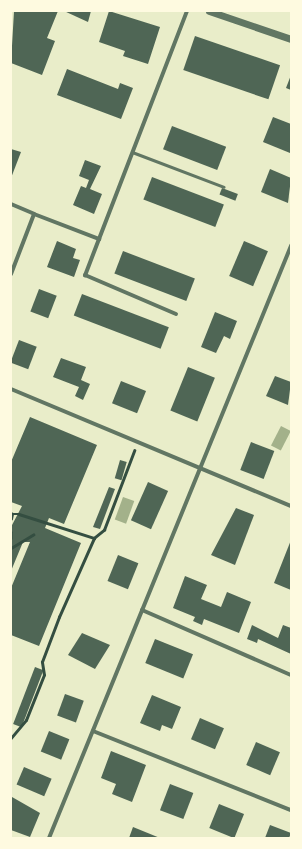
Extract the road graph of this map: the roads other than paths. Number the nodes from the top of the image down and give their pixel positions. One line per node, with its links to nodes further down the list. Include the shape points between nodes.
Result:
1 (187, 11): 4 (street)
2 (209, 11): 3 (street)
3 (291, 39)
4 (132, 152): 5 (lane); 8 (street)
5 (224, 187)
6 (11, 204): 7 (street)
7 (34, 214): 8 (street); 10 (street)
8 (99, 239): 11 (street, via 85,275)
9 (291, 246): 13 (street)
10 (11, 274)
11 (176, 314)
12 (11, 389): 13 (street)
13 (199, 469): 14 (street); 15 (street)
14 (291, 506)
15 (142, 610): 16 (street); 17 (street)
16 (291, 675)
17 (93, 731): 18 (street); 19 (street)
18 (291, 810)
19 (49, 838)

